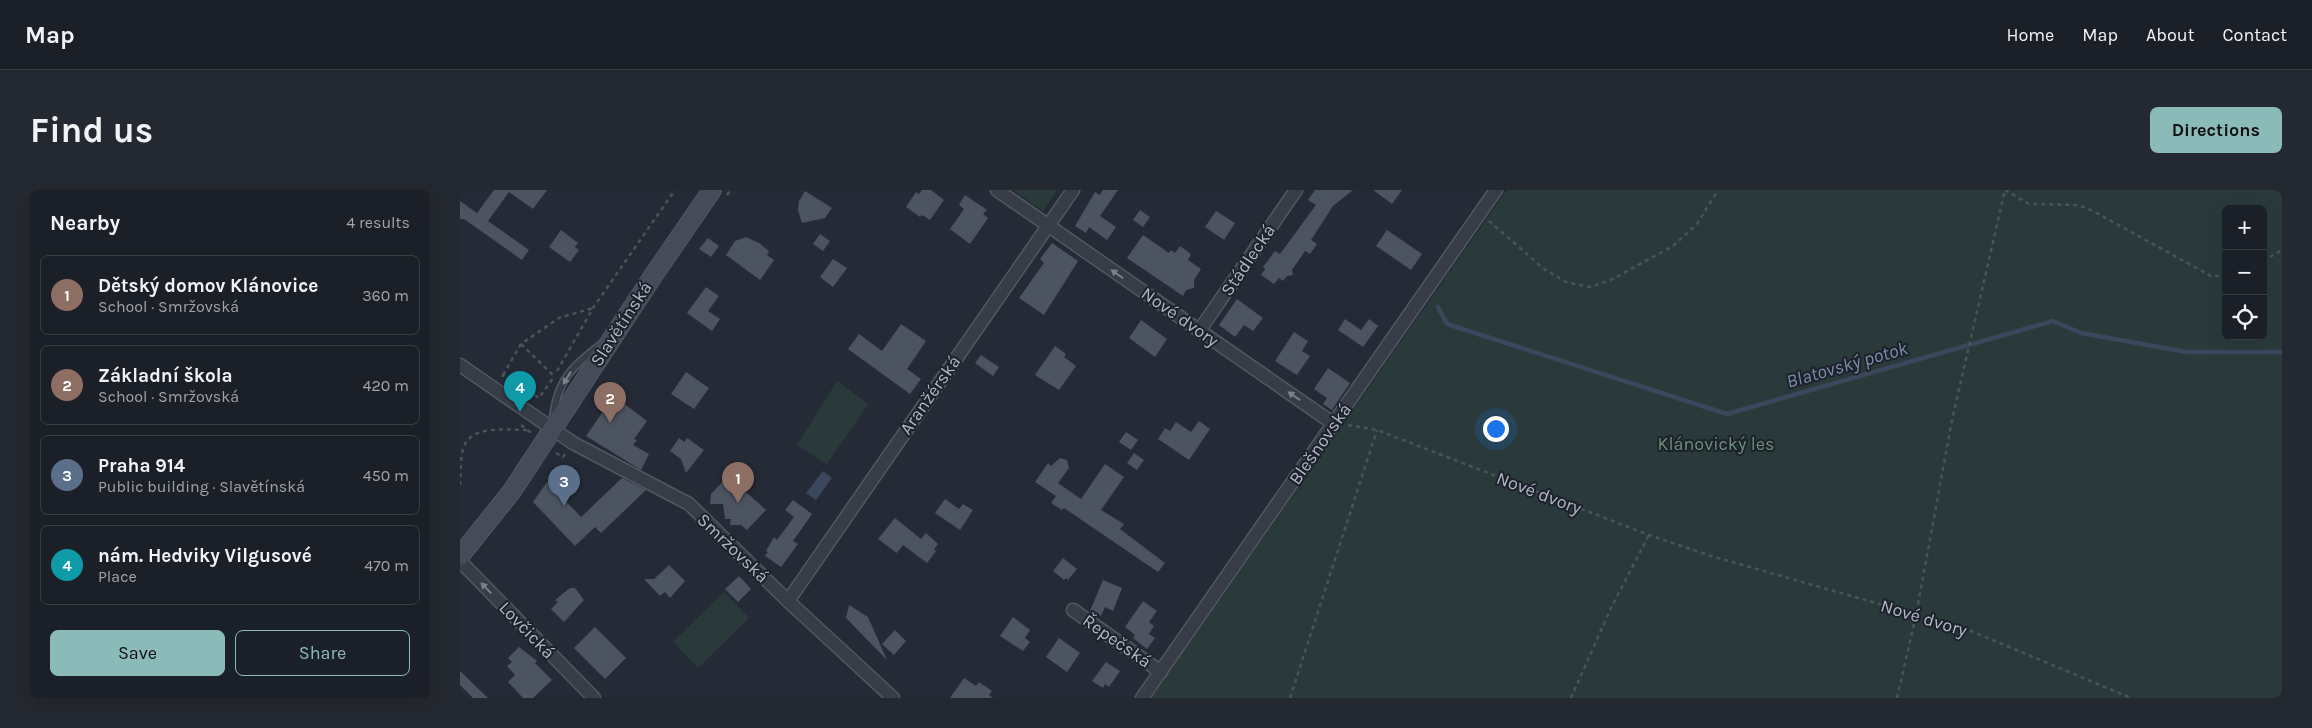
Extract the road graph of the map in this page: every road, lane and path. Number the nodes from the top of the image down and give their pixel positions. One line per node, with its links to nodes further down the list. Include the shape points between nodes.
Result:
1 (674, 190): 14 (path)
2 (712, 190): 23 (street, Slavětínská)
3 (997, 190): 10 (street, Nové dvory)
4 (1073, 190): 10 (street, Aranžérská)
5 (1296, 190): 15 (street, Stádlecká)
6 (1496, 190): 9 (street, Blešnovská)
7 (1718, 190): 9 (path, via 1697,224 1672,246 1611,280 1590,287 1566,282 1544,269)
8 (2005, 190): 13 (path, via 2029,204 2078,205 2211,276); 31 (path, via 1952,420)
9 (1479, 214): 22 (street, Blešnovská)
10 (1048, 226): 15 (street, Nové dvory, one-way to 10); 29 (street, Aranžérská)
11 (2282, 250): 12 (path)
12 (2267, 259)
13 (2222, 276)
14 (593, 308): 16 (path, via 559,318); 19 (path)
15 (1199, 331): 22 (street, Nové dvory, one-way to 15)
16 (521, 344): 18 (path); 19 (path)
17 (460, 365): 20 (street, Smržovská)
18 (503, 375): 19 (path, via 539,398); 20 (path)
19 (554, 376)
20 (493, 389): 23 (street, Smržovská)
21 (514, 419): 25 (path, via 529,431 490,430 476,433 466,440 462,450)
22 (1334, 424): 24 (path, Nové dvory); 32 (street, Blešnovská)
23 (552, 429): 27 (street, Slavětínská, via 512,491); 29 (street, Smržovská, via 688,504)
24 (1377, 430): 26 (path, Nové dvory); 36 (path)
25 (460, 485)
26 (1649, 535): 31 (path, Nové dvory); 37 (path, via 1611,608)
27 (460, 556)
28 (460, 561): 33 (street, Lovčická, one-way to 28)
29 (788, 601): 34 (street, Smržovská)
30 (1073, 610): 32 (street, Řepečská)
31 (1916, 615): 38 (path); 39 (path, Nové dvory, via 1964,628)
32 (1161, 672): 35 (street, Blešnovská)
33 (594, 698)
34 (893, 698)
35 (1142, 698)
36 (1290, 698)
37 (1571, 698)
38 (1897, 698)
39 (2131, 698)

